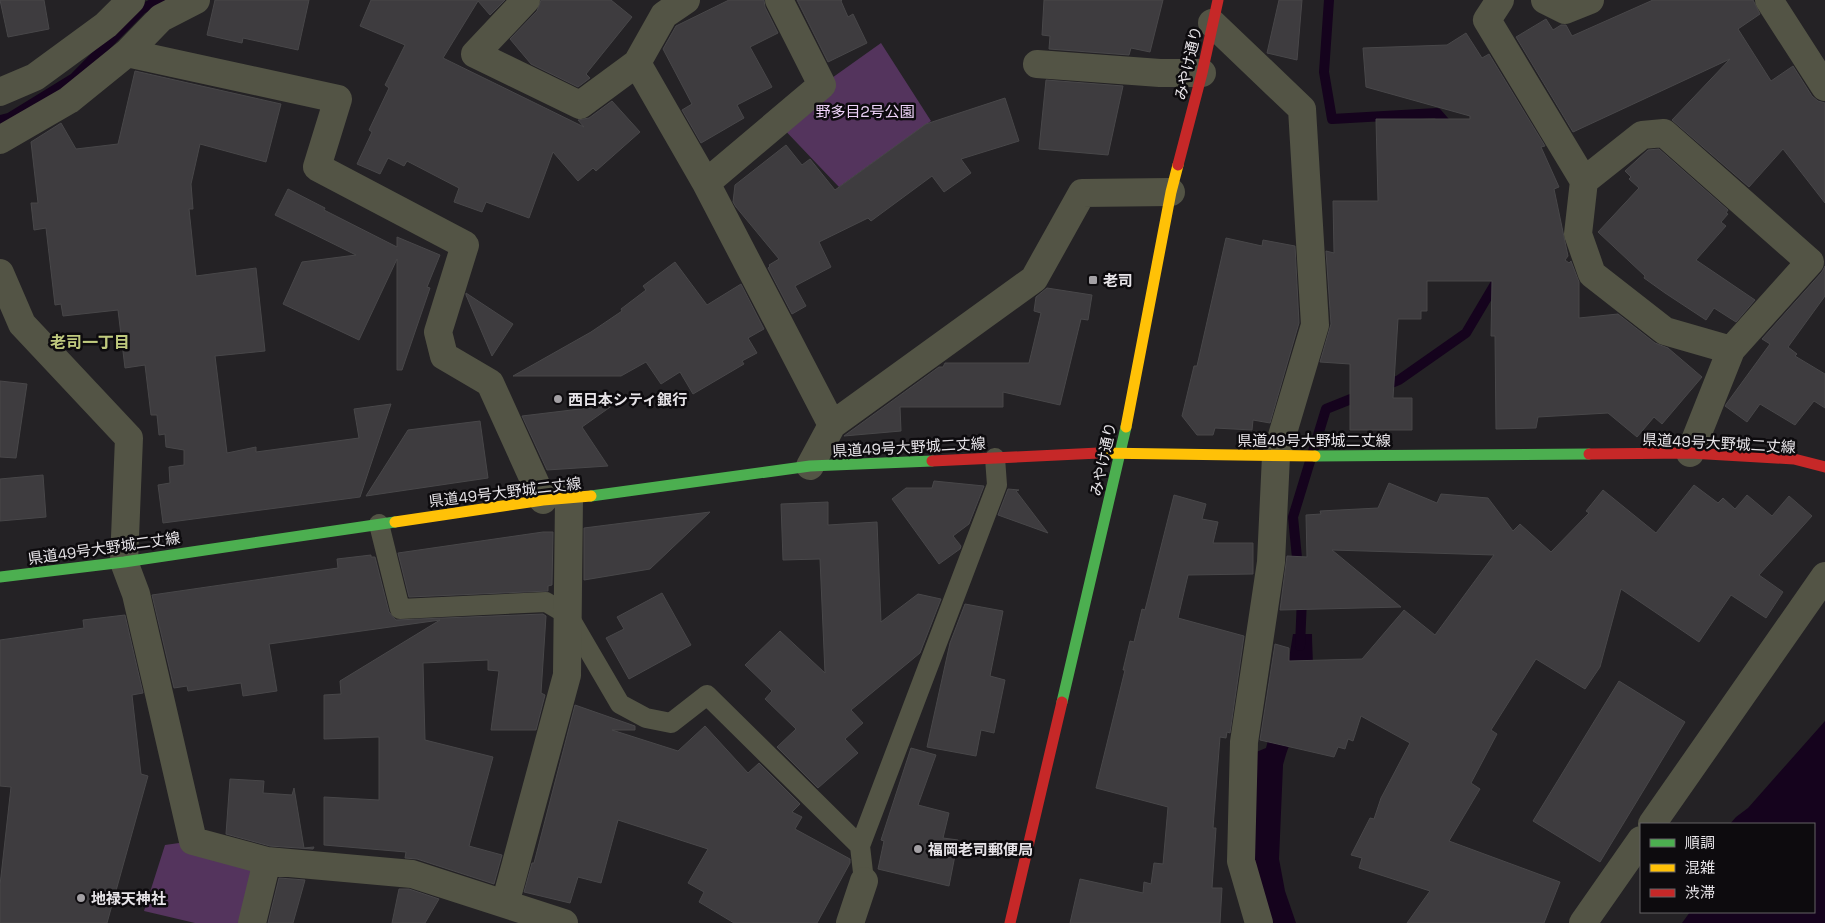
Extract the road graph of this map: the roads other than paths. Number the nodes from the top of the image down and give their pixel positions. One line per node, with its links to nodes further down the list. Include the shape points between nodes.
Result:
1 (130, 0): 16 (street, via 106,25 35,77)
2 (196, 0): 11 (street, via 161,18)
3 (526, 0): 12 (street, via 475,54 580,105)
4 (686, 0): 12 (street, via 664,15)
5 (779, 0): 19 (street, via 822,85)
6 (1500, 0): 18 (street, via 1487,20)
7 (1545, 0): 8 (street, via 1565,10)
8 (1590, 0)
9 (1769, 0): 15 (street)
10 (1215, 12): 14 (main road, みやけ通り); 26 (street, via 1302,109 1315,325)
11 (127, 53): 17 (street, via 69,100); 30 (street, via 338,99 317,167 464,245 438,332 444,356 490,383)
12 (637, 63): 19 (street)
13 (1036, 64): 14 (street, via 1160,74)
14 (1202, 74): 20 (main road, みやけ通り)
15 (1825, 87)
16 (0, 92)
17 (0, 140)
18 (1584, 181): 22 (street, via 1578,234 1592,274 1664,331); 22 (street, via 1642,135 1664,133 1810,262)
19 (706, 183): 23 (street)
20 (1171, 192): 23 (street, via 1082,193 1034,280); 24 (main road, みやけ通り)
21 (0, 273): 32 (street, via 22,324 129,438)
22 (1731, 350): 25 (street)
23 (832, 425): 28 (street)
24 (1121, 452): 26 (main road, 県道49号大野城二丈線); 27 (main road, 県道49号大野城二丈線); 45 (main road, みやけ通り)
25 (1690, 453): 26 (main road, 県道49号大野城二丈線); 29 (main road, 県道49号大野城二丈線, via 1794,460)
26 (1284, 456): 46 (street, via 1273,483 1272,562 1244,742 1241,862)
27 (995, 458): 28 (main road, 県道49号大野城二丈線); 38 (lane, via 997,485)
28 (810, 466): 30 (main road, 県道49号大野城二丈線)
29 (1825, 467)
30 (556, 499): 31 (main road, 県道49号大野城二丈線); 35 (street)
31 (379, 524): 32 (main road, 県道49号大野城二丈線); 35 (lane, via 400,609 546,602)
32 (124, 562): 34 (main road, 県道49号大野城二丈線); 39 (street, via 136,594 193,841)
33 (1825, 576): 36 (street)
34 (0, 577)
35 (568, 615): 38 (lane, via 620,704 646,718 671,723 707,695); 41 (street, via 567,675)
36 (1653, 823)
37 (1640, 841): 47 (street)
38 (860, 846): 40 (lane)
39 (267, 861): 41 (street, via 412,874); 42 (street)
40 (864, 881): 44 (street)
41 (505, 904): 43 (street)
42 (252, 923)
43 (564, 923)
44 (850, 923)
45 (1010, 923)
46 (1259, 923)
47 (1583, 923)

